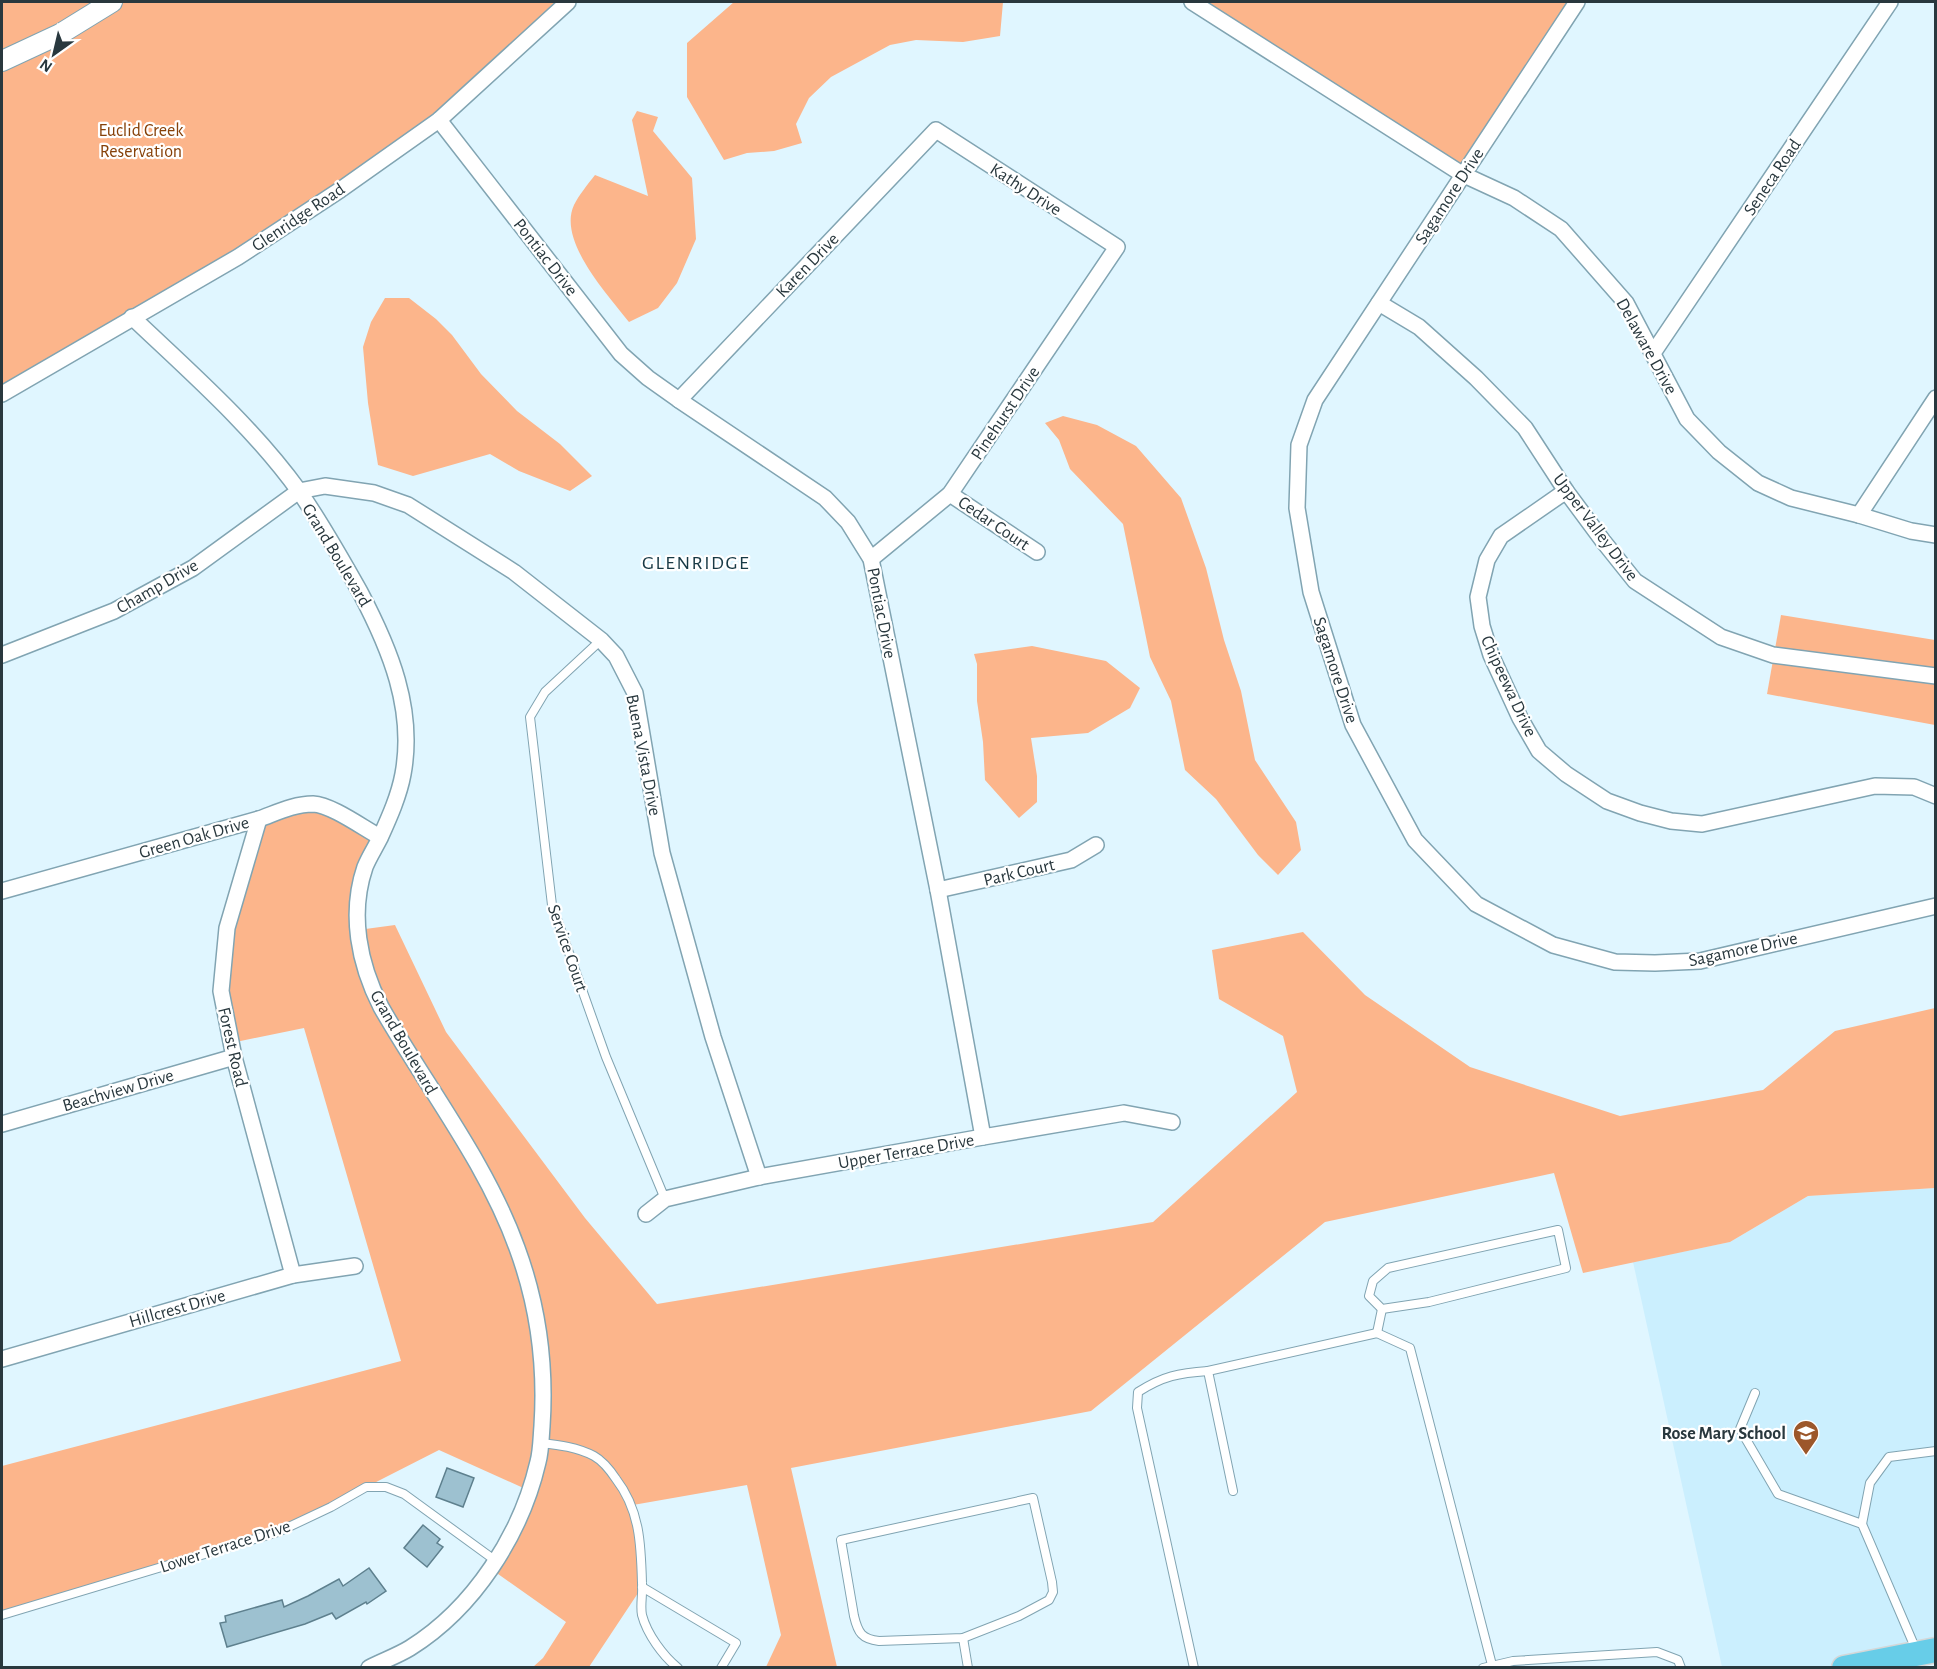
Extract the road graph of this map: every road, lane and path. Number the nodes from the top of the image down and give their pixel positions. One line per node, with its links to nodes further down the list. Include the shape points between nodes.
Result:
1 (112, 2): 6 (street, via 60,34)
2 (568, 2): 7 (street, Glenridge Road)
3 (1192, 2): 9 (street, Delaware Drive)
4 (1577, 2): 9 (street, Sagamore Drive)
5 (1890, 2): 13 (street, Seneca Road)
6 (2, 61)
7 (439, 120): 12 (street, Glenridge Road, via 238,257); 16 (street, Pontiac Drive, via 621,354)
8 (936, 130): 10 (street, Kathy Drive); 16 (street, Karen Drive)
9 (1462, 174): 11 (street, Sagamore Drive); 13 (street, Delaware Drive, via 1514,198 1561,229 1626,303)
10 (1117, 248): 19 (street, Pinehurst Drive)
11 (1379, 303): 18 (street, Upper Valley Drive, via 1419,327 1484,386 1525,428); 33 (street, Sagamore Drive, via 1315,400 1299,445 1297,508 1311,592 1353,725 1415,840 1476,904 1553,945 1615,962 1700,961)
12 (132, 317): 14 (street, Glenridge Road); 17 (street, Grand Boulevard, via 214,395)
13 (1653, 353): 20 (street, Delaware Drive, via 1687,419 1719,453 1758,483 1791,498)
14 (2, 394)
15 (1935, 398): 20 (street)
16 (679, 400): 23 (street, Pontiac Drive, via 825,498 848,522)
17 (298, 491): 24 (street, Buena Vista Drive, via 345,487 408,505 514,572); 25 (street, Champ Drive, via 193,568 114,611); 29 (street, Grand Boulevard, via 345,564 377,624 394,664 404,705 403,775)
18 (1566, 491): 26 (street, Upper Valley Drive, via 1635,581 1722,638 1773,655); 27 (street, Chipeewa Drive, via 1501,536 1487,560 1478,597 1491,655 1520,718 1539,751 1566,774 1607,801 1671,821 1702,824 1875,786 1914,787)
19 (950, 494): 22 (street, Cedar Court); 23 (street, Pinehurst Drive)
20 (1859, 515): 21 (street, Delaware Drive)
21 (1935, 535)
22 (1038, 552)
23 (871, 559): 31 (street, Pontiac Drive)
24 (601, 640): 38 (street, Buena Vista Drive, via 616,656 635,693 662,853 713,1036); 39 (lane, Service Court, via 544,692 530,717 552,905 606,1057)
25 (2, 655)
26 (1935, 676)
27 (1935, 796)
28 (259, 819): 29 (street, Green Oak Drive, via 315,804); 32 (street, Green Oak Drive); 34 (street, Forest Road, via 227,928 221,991)
29 (380, 837): 48 (street, Grand Boulevard, via 366,866 359,894 357,930 362,959 381,1007 467,1148 517,1247 531,1292 541,1348)
30 (1096, 844): 31 (street, Park Court, via 1071,860)
31 (938, 890): 37 (street, Pontiac Drive)
32 (2, 891)
33 (1935, 906)
34 (234, 1057): 36 (street, Beachview Drive); 42 (street, Forest Road)
35 (1172, 1122): 37 (street, Upper Terrace Drive, via 1124,1113)
36 (2, 1124)
37 (983, 1137): 38 (street, Upper Terrace Drive)
38 (759, 1177): 39 (street, Upper Terrace Drive)
39 (665, 1199): 40 (street, Upper Terrace Drive)
40 (646, 1214)
41 (355, 1266): 42 (street, Hillcrest Drive)
42 (292, 1275): 45 (street, Hillcrest Drive)
43 (1382, 1309): 43 (lane, via 1429,1302 1566,1269 1558,1230 1388,1268 1372,1281 1369,1296); 44 (lane)
44 (1377, 1333): 46 (lane); 58 (lane, via 1410,1348)
45 (2, 1359)
46 (1208, 1371): 50 (lane); 63 (lane, via 1158,1379 1138,1392 1137,1408)
47 (1755, 1392): 51 (lane, via 1740,1429 1778,1494)
48 (541, 1443): 52 (street, Grand Boulevard, via 530,1491); 53 (lane, via 574,1448 596,1457 621,1484 638,1522)
49 (1935, 1450): 51 (lane, via 1889,1457 1870,1482)
50 (1233, 1491)
51 (1862, 1524): 56 (lane)
52 (496, 1561): 54 (lane, Lower Terrace Drive, via 404,1494 386,1487 366,1487 278,1532); 59 (street, Grand Boulevard, via 468,1599 434,1630 410,1648)
53 (642, 1587): 60 (lane, via 642,1615 663,1652); 61 (lane, via 736,1643)
54 (2, 1616)
55 (963, 1638): 55 (lane, via 1049,1600 1053,1582 1033,1498 840,1540 856,1626 868,1640); 62 (lane)
56 (1927, 1652): 57 (main road)
57 (1881, 1664): 66 (main road)
58 (1491, 1665): 64 (lane); 65 (lane, via 1657,1652 1678,1660)
59 (369, 1668)
60 (678, 1668)
61 (721, 1668)
62 (968, 1668)
63 (1194, 1668)
64 (1483, 1668)
65 (1681, 1668)
66 (1844, 1668)

